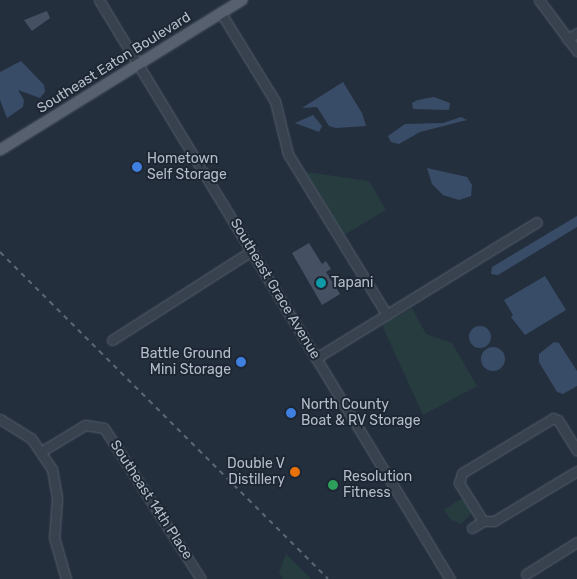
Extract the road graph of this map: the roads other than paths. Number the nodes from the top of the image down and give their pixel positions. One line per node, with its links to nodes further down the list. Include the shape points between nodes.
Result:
1 (99, 0): 8 (street, Southeast Grace Avenue)
2 (242, 0): 4 (main road, Southeast Eaton Boulevard)
3 (539, 0): 6 (street)
4 (221, 13): 8 (main road, Southeast Eaton Boulevard); 12 (street, via 275,101 288,154)
5 (577, 33): 6 (street)
6 (567, 39): 7 (street)
7 (577, 52)
8 (137, 65): 9 (main road, Southeast Eaton Boulevard); 11 (street, Southeast Grace Avenue)
9 (0, 150)
10 (537, 222): 12 (street)
11 (251, 250): 13 (street); 14 (street, Southeast Grace Avenue)
12 (387, 315): 14 (street)
13 (112, 340)
14 (316, 358): 25 (street, Southeast Grace Avenue)
15 (0, 419): 16 (street, via 22,430)
16 (42, 450): 23 (street, via 54,479 54,537); 24 (street, Southeast 14th Place, via 82,426 97,425 108,434)
17 (577, 450): 19 (street, via 556,417 459,477)
18 (577, 471): 19 (street, via 494,521)
19 (483, 521): 20 (street)
20 (472, 528)
21 (577, 542): 22 (street)
22 (526, 574)
23 (66, 579)
24 (201, 579)
25 (450, 579)

